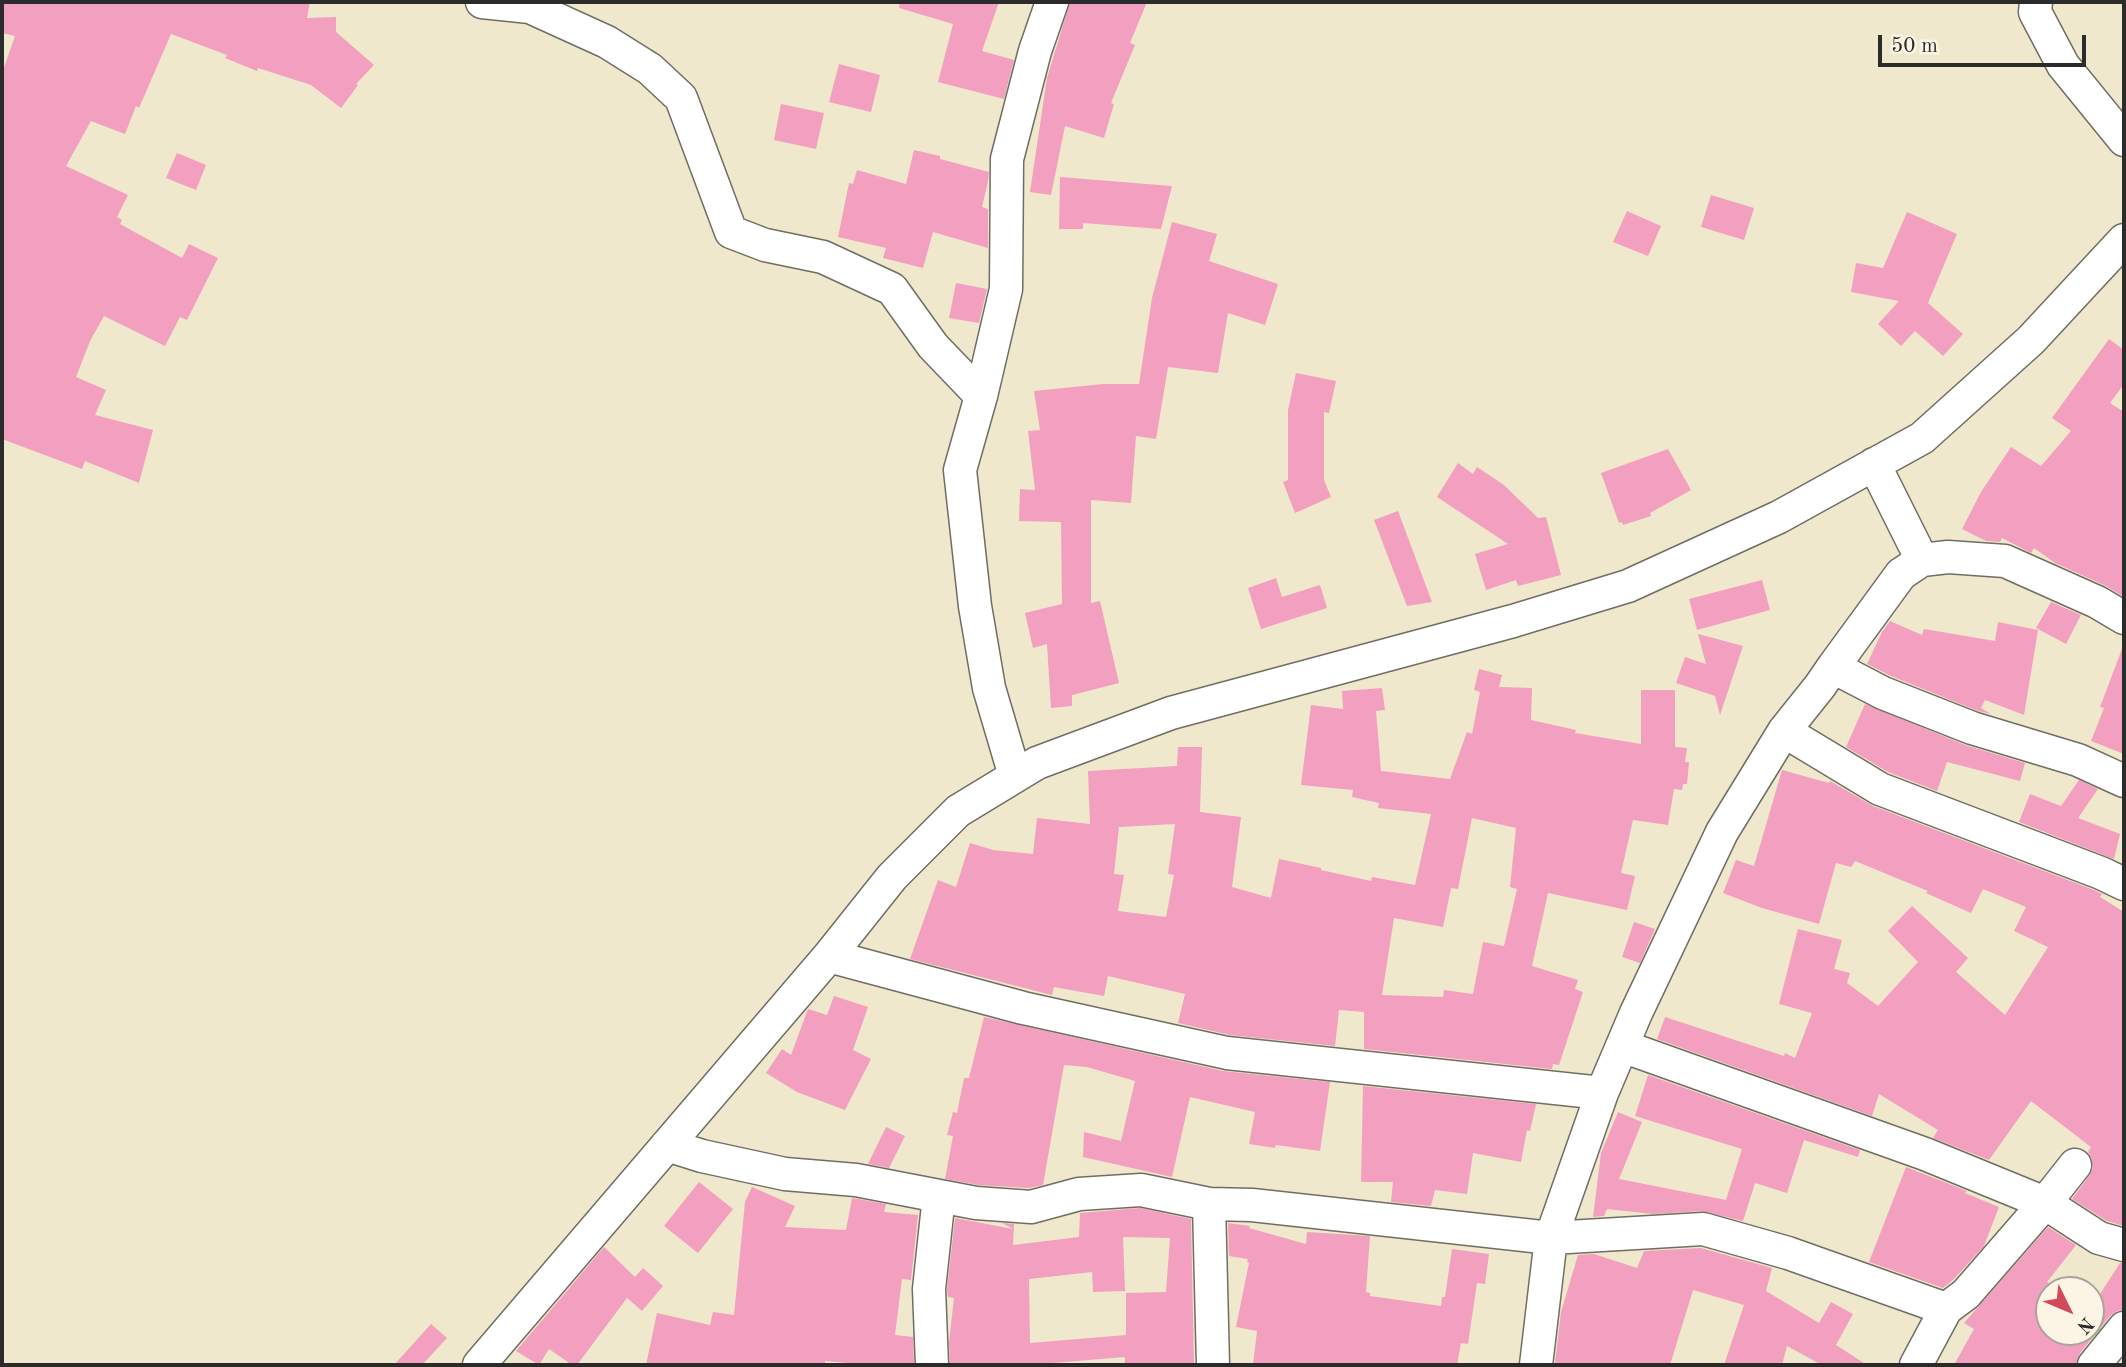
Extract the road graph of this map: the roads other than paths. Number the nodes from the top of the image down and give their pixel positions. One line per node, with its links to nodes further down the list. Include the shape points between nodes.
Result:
1 (482, 2): 6 (street, via 530,7 607,42 650,69 681,98 731,232 765,245 822,257 892,289 933,346)
2 (1052, 2): 6 (street, via 1007,159 1006,289)
3 (2036, 2): 4 (street, via 2035,12 2063,65)
4 (2124, 140)
5 (2124, 240): 7 (street, via 2031,340 1922,438)
6 (981, 396): 12 (street, via 960,470 989,688)
7 (1874, 464): 8 (street); 12 (street, via 1779,517 1628,586 1171,712 1037,763)
8 (1922, 560): 9 (street, via 1948,557 2005,562); 10 (street, via 1901,574)
9 (2124, 618)
10 (1833, 667): 11 (street); 13 (street, via 1908,703 2078,760)
11 (1783, 731): 14 (street, via 1880,789); 16 (street, via 1721,832)
12 (1016, 776): 15 (street, via 958,811 892,877)
13 (2124, 781)
14 (2124, 884)
15 (829, 956): 17 (street, via 1023,1008 1227,1053); 18 (street)
16 (1622, 1046): 17 (street); 21 (street, via 1925,1154)
17 (1602, 1093): 23 (street)
18 (667, 1145): 20 (street, via 785,1174 856,1180); 27 (street)
19 (2075, 1164): 21 (street)
20 (939, 1196): 22 (street, via 1031,1207 1079,1194 1141,1190); 28 (street, via 929,1289)
21 (2045, 1203): 24 (street, via 2099,1238); 25 (street, via 1966,1294)
22 (1209, 1204): 23 (street); 29 (street)
23 (1551, 1238): 25 (street, via 1703,1229 1788,1253); 30 (street)
24 (2124, 1245)
25 (1945, 1309): 31 (street)
26 (2124, 1328): 32 (street)
27 (479, 1365)
28 (932, 1365)
29 (1213, 1365)
30 (1536, 1365)
31 (1916, 1365)
32 (2094, 1365)

